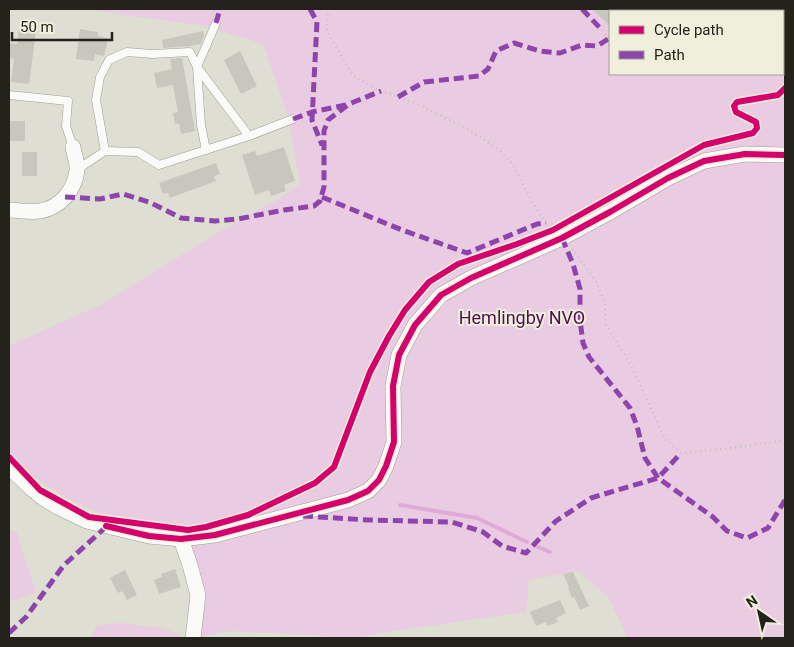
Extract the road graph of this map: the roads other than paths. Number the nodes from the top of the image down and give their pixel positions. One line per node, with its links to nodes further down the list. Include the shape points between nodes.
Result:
1 (216, 23): 2 (lane)
2 (197, 68): 5 (lane); 7 (lane); 8 (lane, via 190,52 127,52 109,60 100,77 96,100)
3 (9, 95): 6 (lane, via 68,101 66,126)
4 (293, 119): 5 (lane)
5 (249, 136): 7 (lane)
6 (72, 148): 10 (street)
7 (206, 150): 8 (lane, via 159,165 138,152)
8 (105, 151): 10 (lane)
9 (785, 155): 13 (street, via 745,154 704,161 610,212 562,232 441,295 415,325 399,355 393,386 394,442 379,480 368,491 293,515 214,535)
10 (78, 169): 11 (street, via 73,185 58,204 37,212)
11 (9, 210)
12 (9, 468): 13 (street, via 43,498 88,521 149,536)
13 (181, 539): 14 (street, via 198,595)
14 (193, 638)

